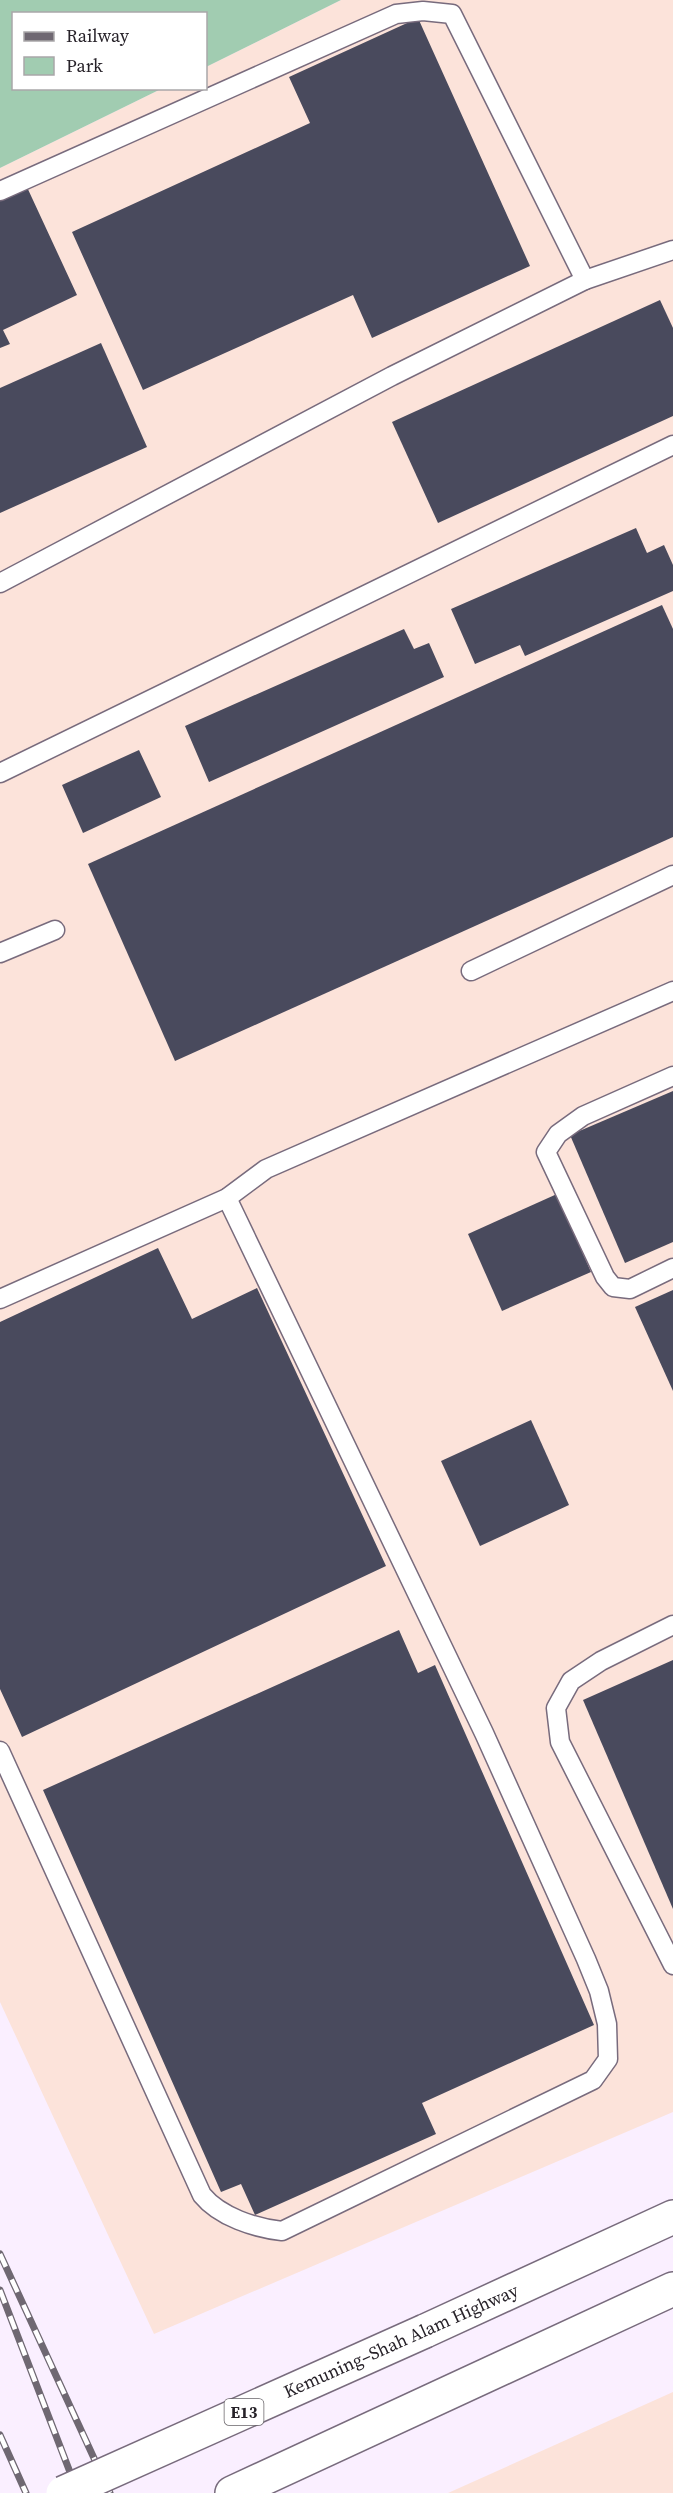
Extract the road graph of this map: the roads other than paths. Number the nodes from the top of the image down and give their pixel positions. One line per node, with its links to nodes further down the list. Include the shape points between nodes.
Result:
1 (456, 0): 2 (lane)
2 (433, 11): 3 (lane, via 396,14); 5 (lane, via 452,14)
3 (0, 191)
4 (673, 250): 5 (lane)
5 (585, 280): 7 (lane, via 392,376)
6 (673, 445): 8 (lane)
7 (0, 583)
8 (0, 773)
9 (673, 875): 12 (lane)
10 (55, 930): 11 (lane)
11 (0, 953)
12 (471, 971)
13 (673, 991): 15 (lane, via 266,1169)
14 (673, 1076): 16 (lane, via 583,1116 558,1134 546,1152 604,1277 614,1287 630,1288)
15 (227, 1198): 17 (lane); 19 (lane, via 484,1733 586,1959 607,2024 608,2059 593,2080 282,2231 244,2222 209,2204 202,2195)
16 (673, 1268)
17 (0, 1299)
18 (673, 1625): 20 (lane, via 601,1661 571,1681 556,1708 560,1742)
19 (0, 1751)
20 (673, 1965)
21 (673, 2217): 23 (highway, Kemuning–Shah Alam Highway / E13, bridge)
22 (673, 2289): 24 (highway)
23 (63, 2493)
24 (232, 2493)

